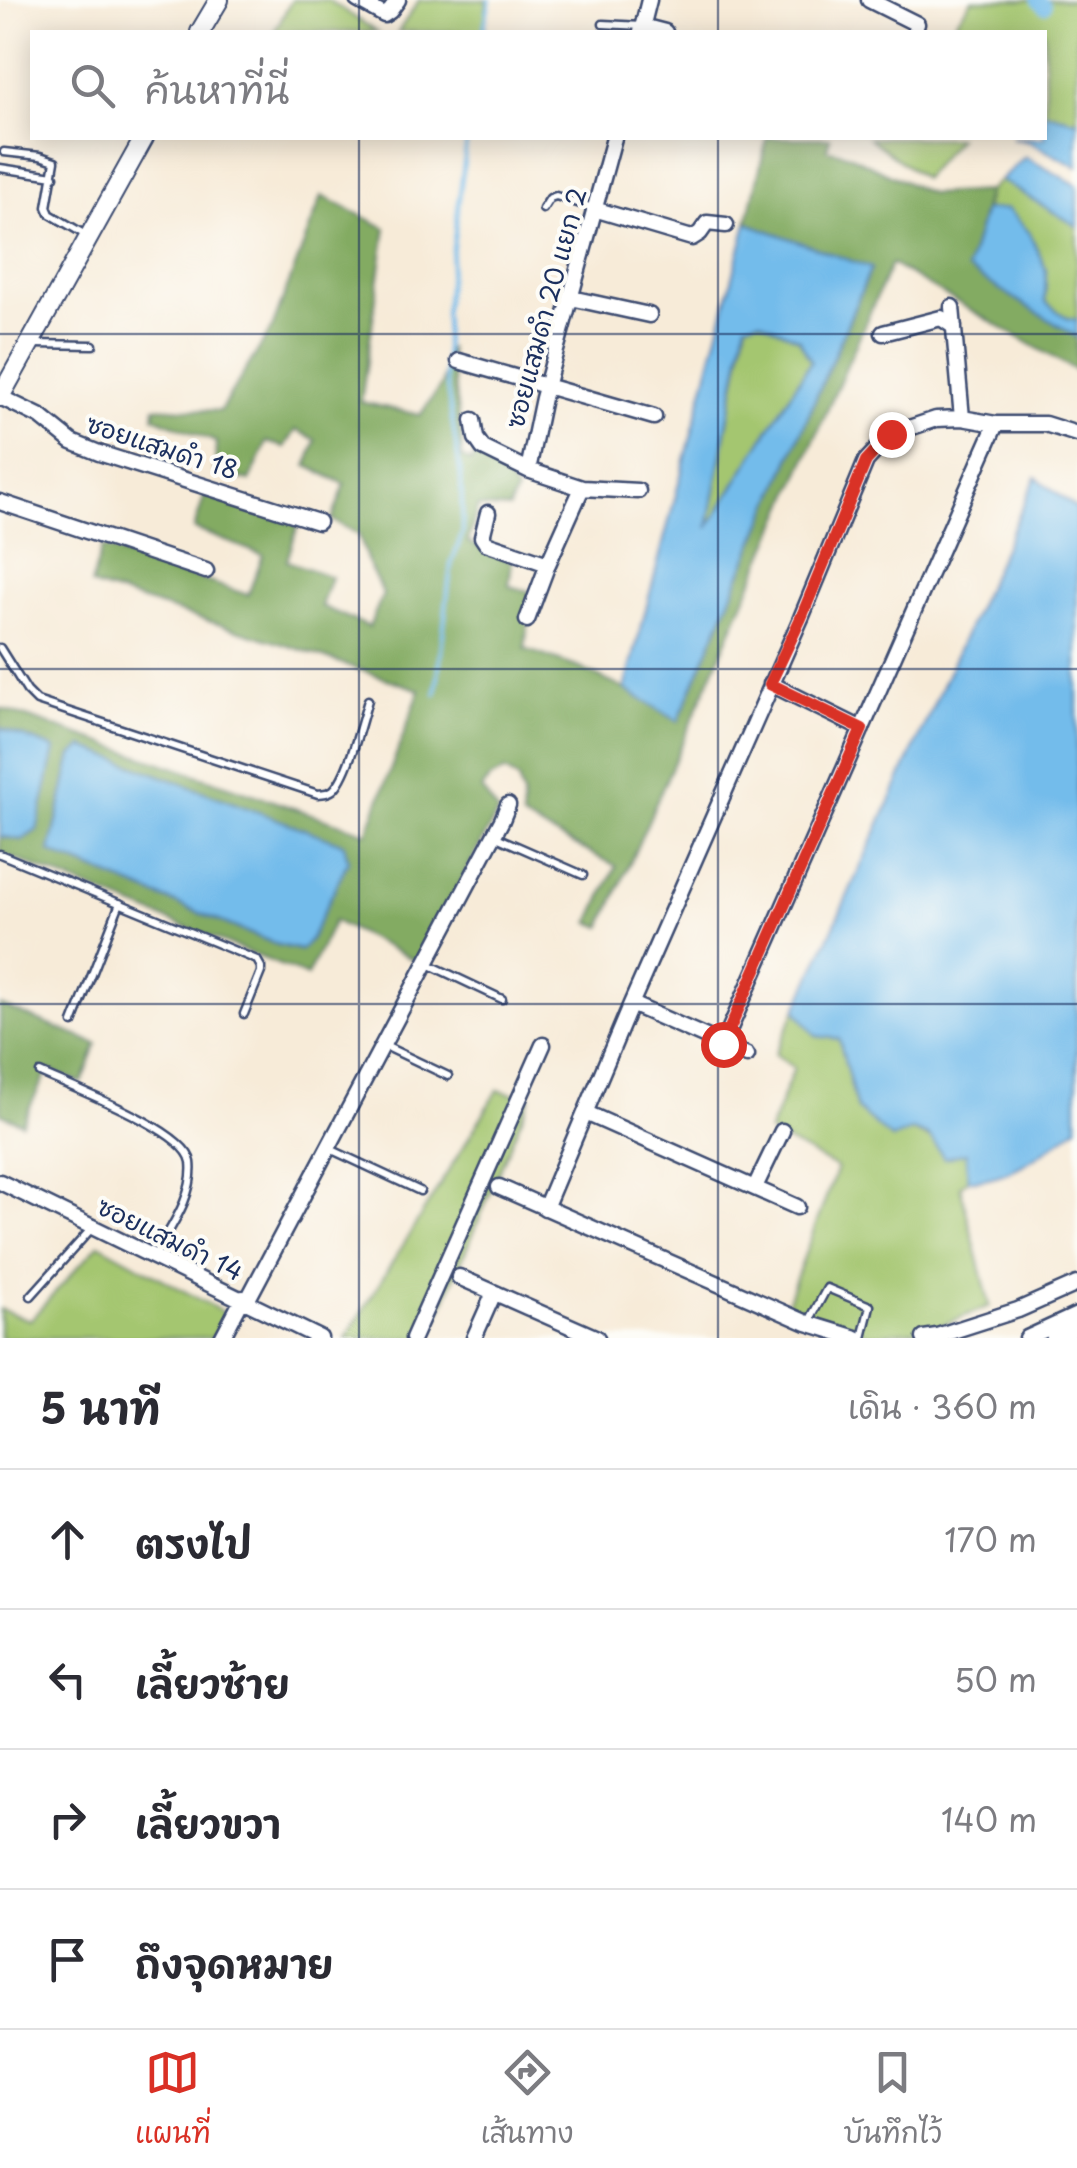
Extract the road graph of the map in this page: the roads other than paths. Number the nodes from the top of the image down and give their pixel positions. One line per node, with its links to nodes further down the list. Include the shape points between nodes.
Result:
1 (219, 0): 9 (street)
2 (358, 0): 3 (street, via 384,14)
3 (398, 0)
4 (649, 0): 8 (street)
5 (869, 0): 7 (street)
6 (603, 24): 8 (lane)
7 (917, 24)
8 (641, 29)
9 (203, 30)
10 (143, 140): 18 (street)
11 (613, 140): 16 (street, ซอยแสมดำ 20 แยก 2)
12 (4, 152): 14 (lane, via 52,160)
13 (0, 168): 14 (lane)
14 (54, 176): 18 (lane, via 50,214)
15 (543, 208): 16 (lane, via 556,196)
16 (594, 209): 17 (street, via 692,238 707,223); 19 (street, ซอยแสมดำ 20 แยก 2)
17 (726, 225)
18 (90, 237): 24 (street)
19 (570, 298): 21 (street); 27 (street, ซอยแสมดำ 20 แยก 2)
20 (952, 306): 22 (street)
21 (649, 316)
22 (954, 327): 23 (street, via 941,318); 30 (street)
23 (883, 333)
24 (30, 344): 25 (lane); 28 (street)
25 (93, 346)
26 (459, 362): 27 (street)
27 (547, 386): 29 (street); 34 (street, ซอยแสมดำ 20 แยก 2)
28 (1, 392): 39 (street, ซอยแสมดำ 18, via 72,442)
29 (654, 417)
30 (962, 418): 32 (street); 44 (street, via 891,434 866,461)
31 (473, 420): 34 (street, via 480,445)
32 (996, 424): 33 (street, via 1045,424); 46 (street)
33 (1077, 434)
34 (528, 470): 35 (street)
35 (582, 488): 36 (street); 40 (street)
36 (638, 491)
37 (0, 502): 41 (street)
38 (488, 513): 40 (street, via 486,544)
39 (318, 522)
40 (548, 564): 42 (street)
41 (206, 571)
42 (527, 620)
43 (0, 648): 45 (lane, via 38,701 318,794 336,788 344,774)
44 (770, 684): 46 (street); 54 (street)
45 (368, 700)
46 (862, 729): 57 (street)
47 (508, 805): 48 (street)
48 (494, 836): 50 (lane); 52 (street)
49 (0, 854): 51 (lane)
50 (583, 874)
51 (120, 903): 55 (lane, via 257,960 261,972); 56 (lane)
52 (428, 964): 53 (lane); 58 (street)
53 (502, 999)
54 (631, 1004): 57 (street); 63 (street)
55 (244, 1014)
56 (74, 1023)
57 (723, 1044): 60 (street)
58 (384, 1045): 62 (lane); 65 (street)
59 (543, 1045): 85 (street)
60 (747, 1055)
61 (40, 1073): 73 (lane, via 160,1128 188,1154 186,1195)
62 (448, 1076)
63 (586, 1114): 68 (street); 71 (street)
64 (782, 1131): 68 (street)
65 (328, 1148): 69 (lane); 78 (street)
66 (0, 1182): 72 (street, ซอยแสมดำ 14)
67 (500, 1187): 71 (street)
68 (754, 1187): 70 (street)
69 (420, 1191)
70 (797, 1206)
71 (544, 1208): 80 (street)
72 (93, 1226): 73 (street, ซอยแสมดำ 14); 77 (lane)
73 (154, 1256): 78 (street, ซอยแสมดำ 14)
74 (459, 1278): 76 (street)
75 (1077, 1284): 89 (street)
76 (494, 1292): 86 (street); 87 (street)
77 (31, 1296)
78 (245, 1300): 83 (street); 84 (street, ซอยแสมดำ 14)
79 (1077, 1314): 90 (street)
80 (808, 1323): 82 (street); 88 (lane, via 827,1288 870,1306)
81 (1077, 1328): 91 (street)
82 (826, 1334): 88 (street)
83 (222, 1338)
84 (320, 1338)
85 (413, 1338)
86 (474, 1338)
87 (597, 1338)
88 (852, 1338)
89 (924, 1338)
90 (1027, 1338)
91 (1054, 1338)

